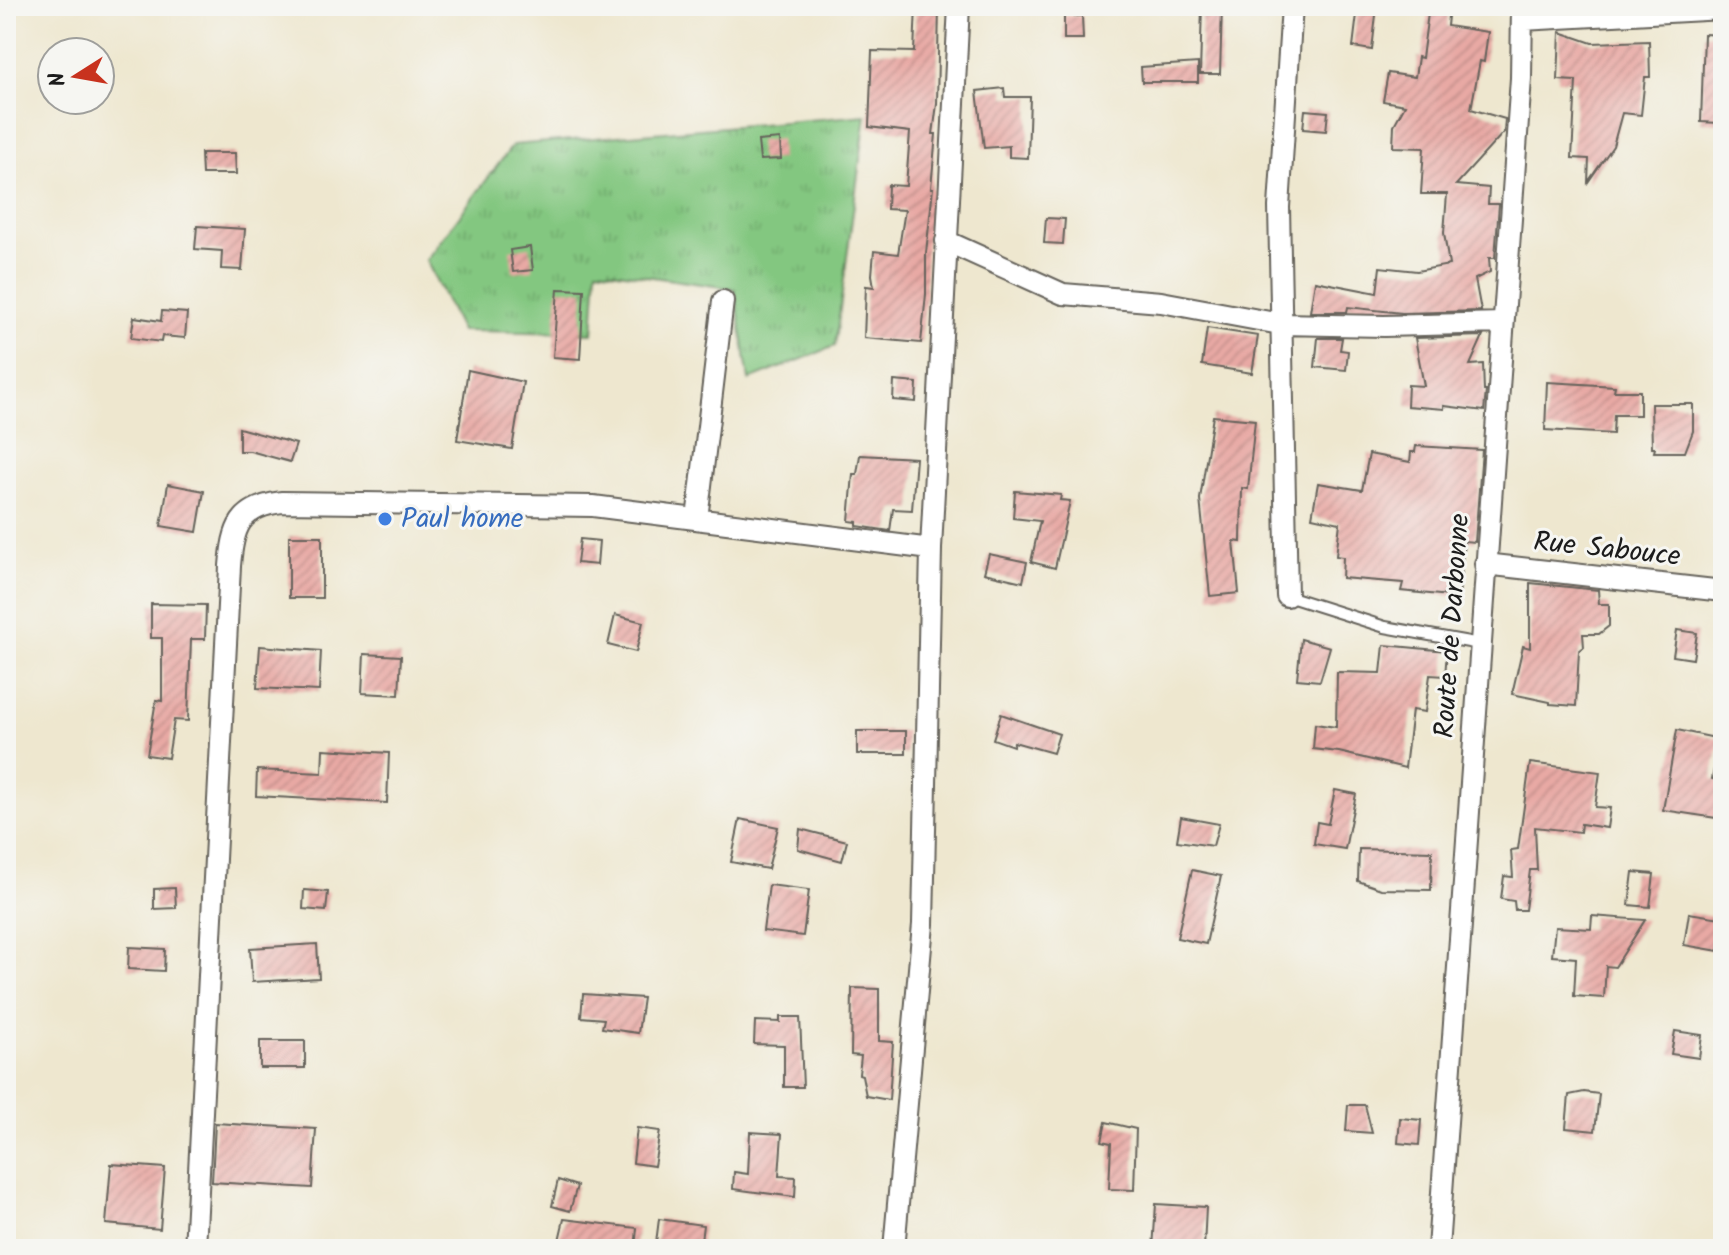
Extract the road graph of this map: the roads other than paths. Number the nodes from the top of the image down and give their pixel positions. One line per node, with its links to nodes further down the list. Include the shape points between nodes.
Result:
1 (959, 6): 5 (street)
2 (1292, 6): 8 (street, via 1279,207)
3 (1723, 9): 4 (street)
4 (1522, 13): 7 (street, Route de Darbonne)
5 (946, 241): 8 (street, via 1063,294 1161,302); 10 (street)
6 (723, 301): 9 (street)
7 (1503, 323): 8 (street); 11 (street, Route de Darbonne)
8 (1280, 324): 13 (street)
9 (697, 519): 10 (street); 15 (street, via 593,506 282,502 259,506 239,523 230,566)
10 (931, 549): 16 (street, via 923,924)
11 (1485, 564): 12 (street, Rue Sabouce); 14 (street, Route de Darbonne)
12 (1723, 591)
13 (1287, 596): 14 (lane, via 1385,627)
14 (1480, 644): 17 (street, Route de Darbonne)
15 (195, 1249)
16 (894, 1249)
17 (1438, 1249)

